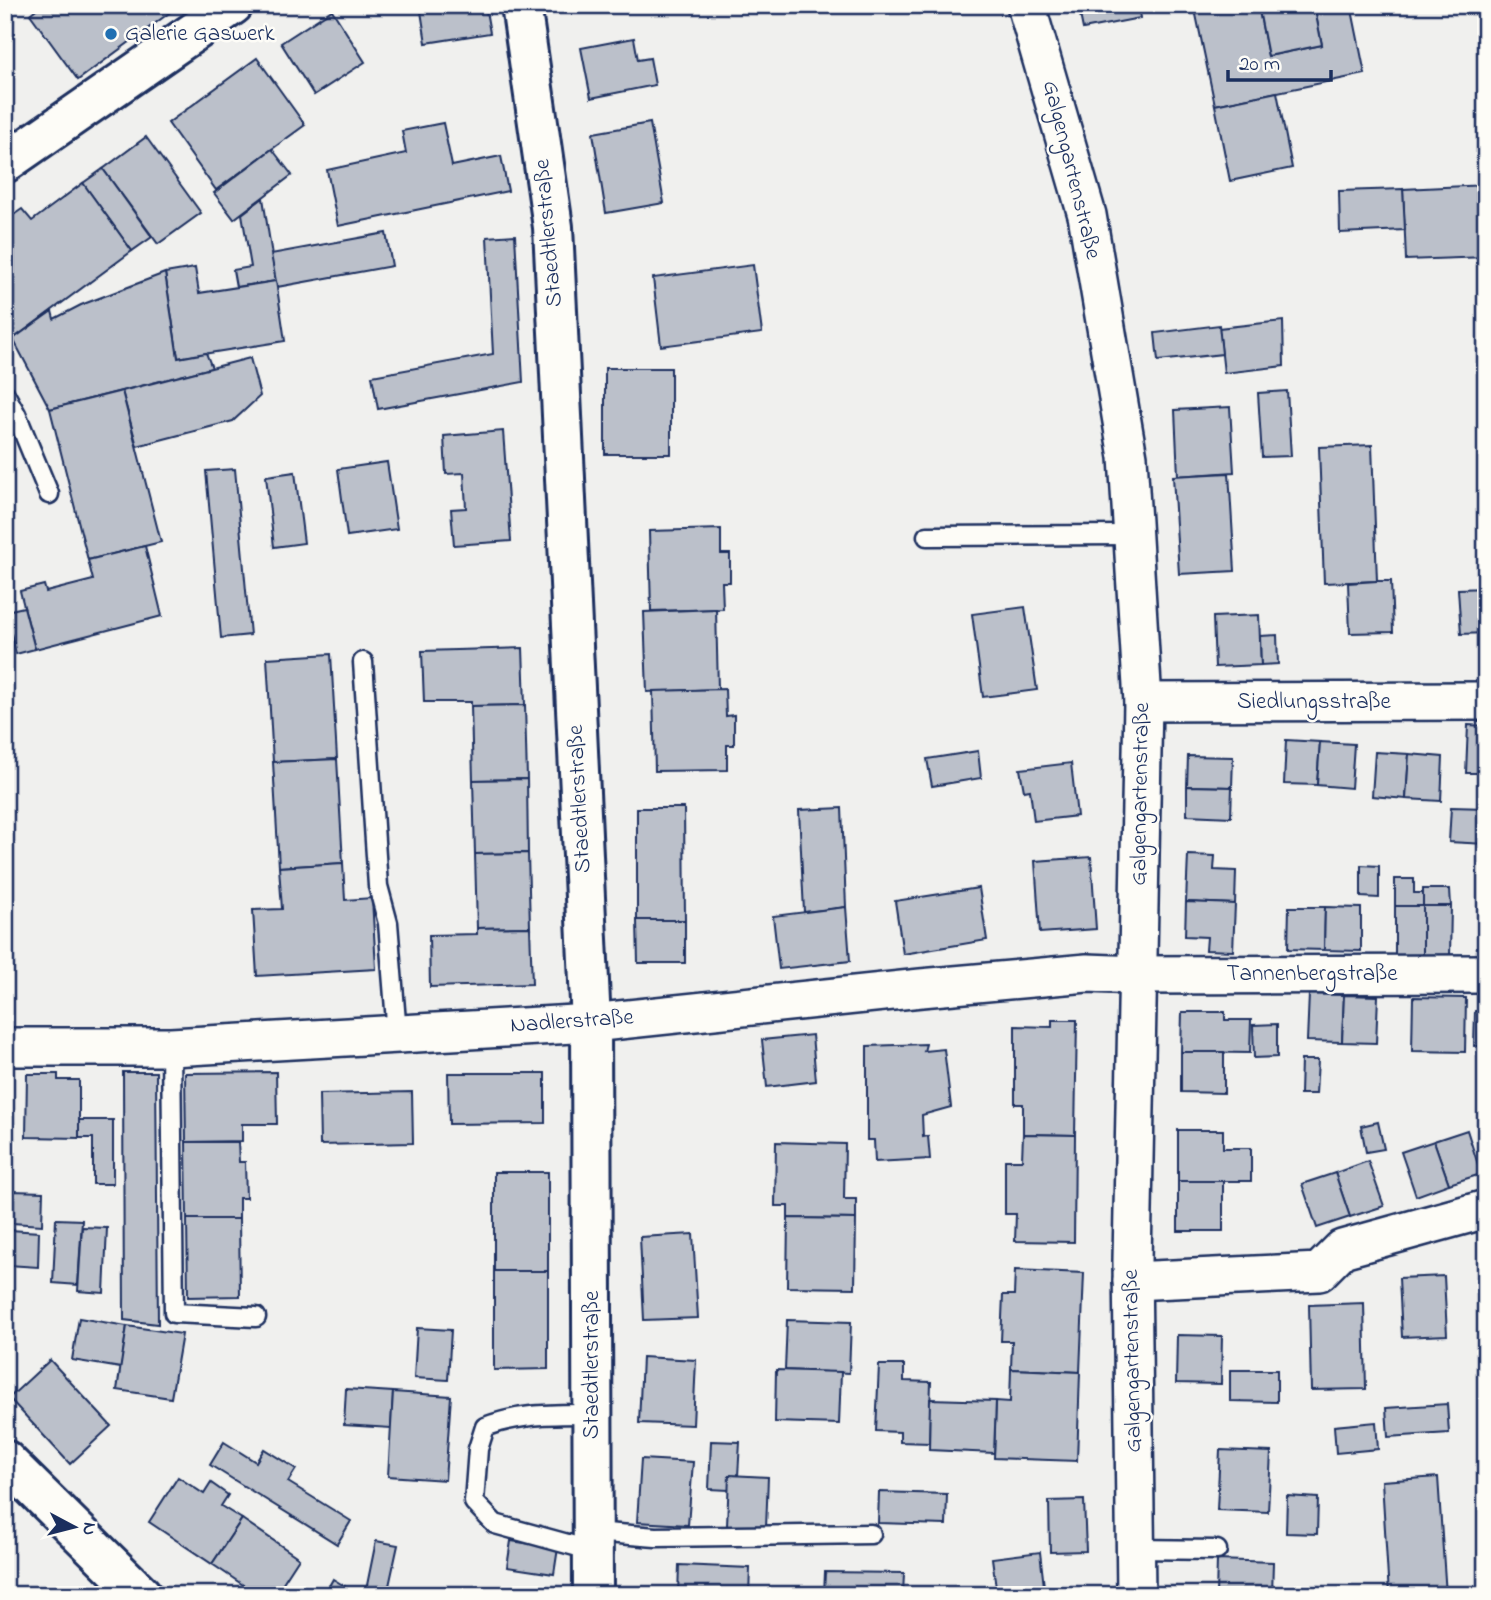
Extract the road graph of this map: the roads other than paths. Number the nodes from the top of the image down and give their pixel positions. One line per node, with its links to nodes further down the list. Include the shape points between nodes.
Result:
1 (233, 5): 4 (main road)
2 (521, 5): 14 (main road, Staedtlerstraße, via 552,227)
3 (1026, 5): 7 (street, Galgengartenstraße, via 1087,215 1128,457)
4 (5, 163)
5 (5, 394): 6 (lane)
6 (48, 494)
7 (1133, 535): 8 (lane); 11 (street, Galgengartenstraße)
8 (927, 537)
9 (363, 662): 15 (lane, via 378,886 388,923)
10 (1486, 701): 11 (street, Siedlungsstraße)
11 (1143, 702): 13 (street, Galgengartenstraße)
12 (1486, 974): 13 (street, Tannenbergstraße)
13 (1138, 975): 14 (street, Nadlerstraße, via 1087,973); 19 (street, Galgengartenstraße)
14 (591, 1023): 15 (street, Nadlerstraße); 21 (main road, Staedtlerstraße)
15 (397, 1034): 17 (street, Nadlerstraße)
16 (5, 1047): 17 (street, Nadlerstraße)
17 (170, 1047): 20 (lane, via 174,1313)
18 (1486, 1209): 19 (street, via 1342,1249 1320,1272)
19 (1132, 1281): 25 (street, Galgengartenstraße)
20 (256, 1317)
21 (593, 1414): 24 (main road, Staedtlerstraße); 24 (lane, via 541,1414 485,1427 478,1449 474,1502 495,1524)
22 (5, 1460): 27 (main road)
23 (871, 1534): 24 (lane)
24 (593, 1542): 28 (main road, Staedtlerstraße)
25 (1135, 1549): 26 (lane); 29 (street, Galgengartenstraße)
26 (1217, 1550)
27 (142, 1595)
28 (593, 1595)
29 (1136, 1595)

